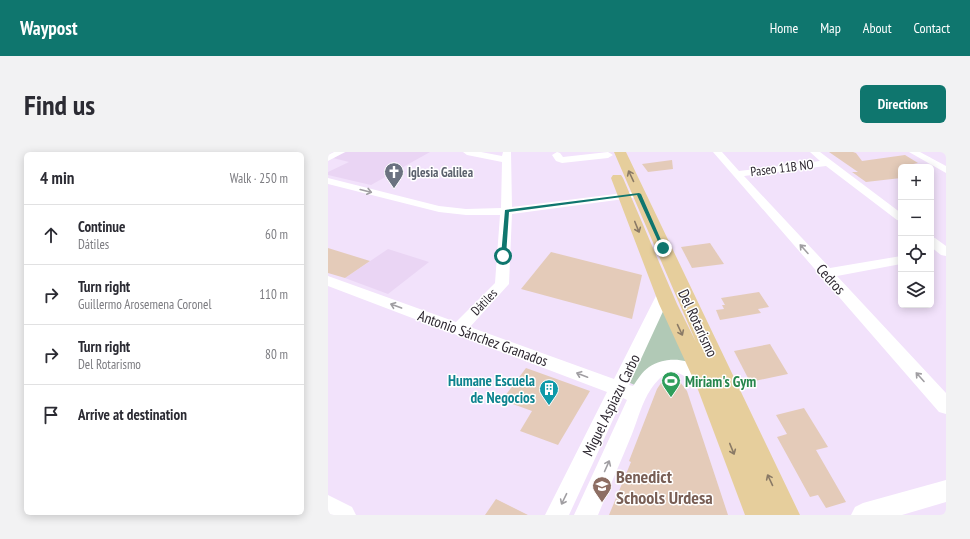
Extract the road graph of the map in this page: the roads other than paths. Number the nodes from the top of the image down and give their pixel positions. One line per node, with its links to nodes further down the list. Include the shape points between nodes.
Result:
1 (341, 152): 9 (street)
2 (467, 152): 8 (street)
3 (716, 152): 12 (street, Cedros)
4 (814, 152): 10 (street)
5 (914, 152): 11 (street)
6 (612, 153): 7 (street, via 562,160); 14 (main road, Del Rotarismo)
7 (557, 155)
8 (507, 156): 15 (street, Dátiles)
9 (328, 158)
10 (828, 163): 12 (street, Paseo 11B NO); 16 (street)
11 (946, 170)
12 (736, 174): 21 (street, Cedros, one-way to 12)
13 (328, 181): 15 (street, one-way to 15, via 439,209 466,212)
14 (632, 195): 15 (street); 23 (main road, Del Rotarismo, one-way to 23); 35 (main road, Del Rotarismo, one-way to 14)
15 (506, 211): 24 (street, Dátiles, via 502,284)
16 (898, 216)
17 (934, 243): 18 (street)
18 (946, 252): 19 (street)
19 (934, 254)
20 (898, 260): 21 (street)
21 (826, 272): 28 (street, Cedros, one-way to 21)
22 (328, 281): 24 (street, Antonio Sánchez Granados, one-way to 22)
23 (664, 294): 25 (main road, Del Rotarismo, one-way to 25); 26 (street, Miguel Aspiazu Carbo)
24 (459, 329): 26 (street, Antonio Sánchez Granados, one-way to 24)
25 (708, 387): 27 (street, Miguel Aspiazu Carbo, via 690,371 680,366 668,366 653,374); 34 (main road, Del Rotarismo, one-way to 34)
26 (618, 389): 27 (street, Antonio Sánchez Granados); 32 (street, Miguel Aspiazu Carbo, one-way to 32)
27 (638, 396): 33 (street, Miguel Aspiazu Carbo, one-way to 27)
28 (946, 406)
29 (946, 491): 36 (street)
30 (328, 506): 31 (street)
31 (344, 515)
32 (557, 515)
33 (586, 515)
34 (759, 515)
35 (786, 515)
36 (863, 515)

